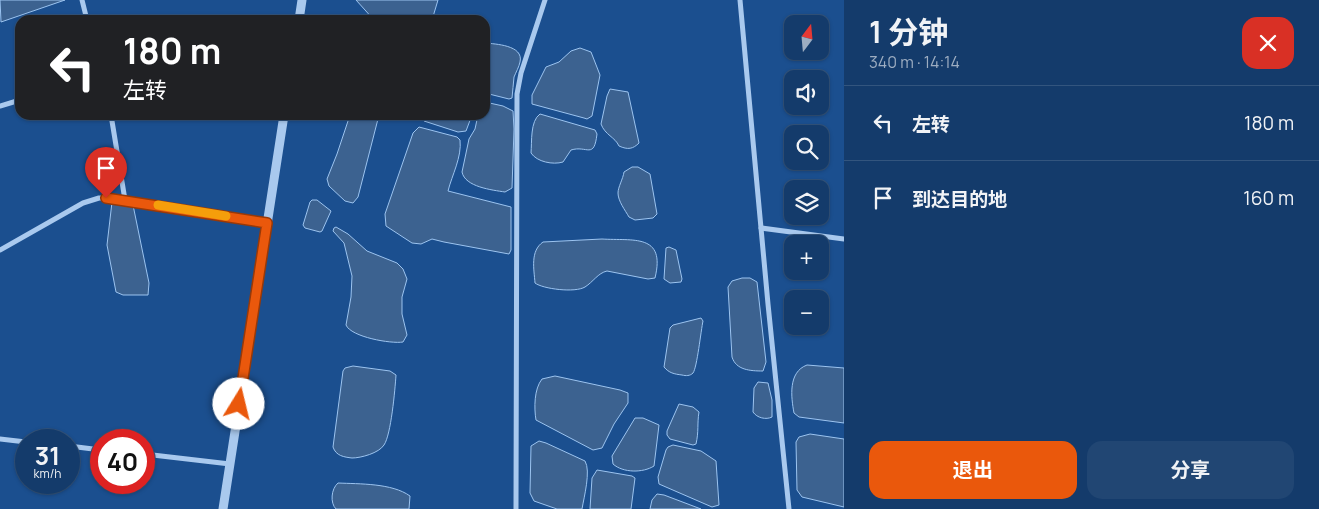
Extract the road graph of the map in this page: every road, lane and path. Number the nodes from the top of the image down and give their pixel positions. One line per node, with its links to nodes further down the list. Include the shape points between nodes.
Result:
1 (82, 0): 5 (street)
2 (302, 0): 6 (street)
3 (545, 0): 21 (street, via 517,94)
4 (740, 0): 13 (street)
5 (86, 15)
6 (300, 15)
7 (15, 102): 8 (street)
8 (0, 106)
9 (112, 120): 11 (street)
10 (283, 120): 12 (street)
11 (125, 200): 12 (street); 15 (street, via 106,198 83,203)
12 (267, 223): 19 (street)
13 (761, 228): 14 (street); 22 (street)
14 (844, 239)
15 (0, 250)
16 (0, 440): 17 (street)
17 (15, 441)
18 (155, 455): 19 (street)
19 (230, 464): 20 (street)
20 (223, 509)
21 (516, 509)
22 (789, 509)

